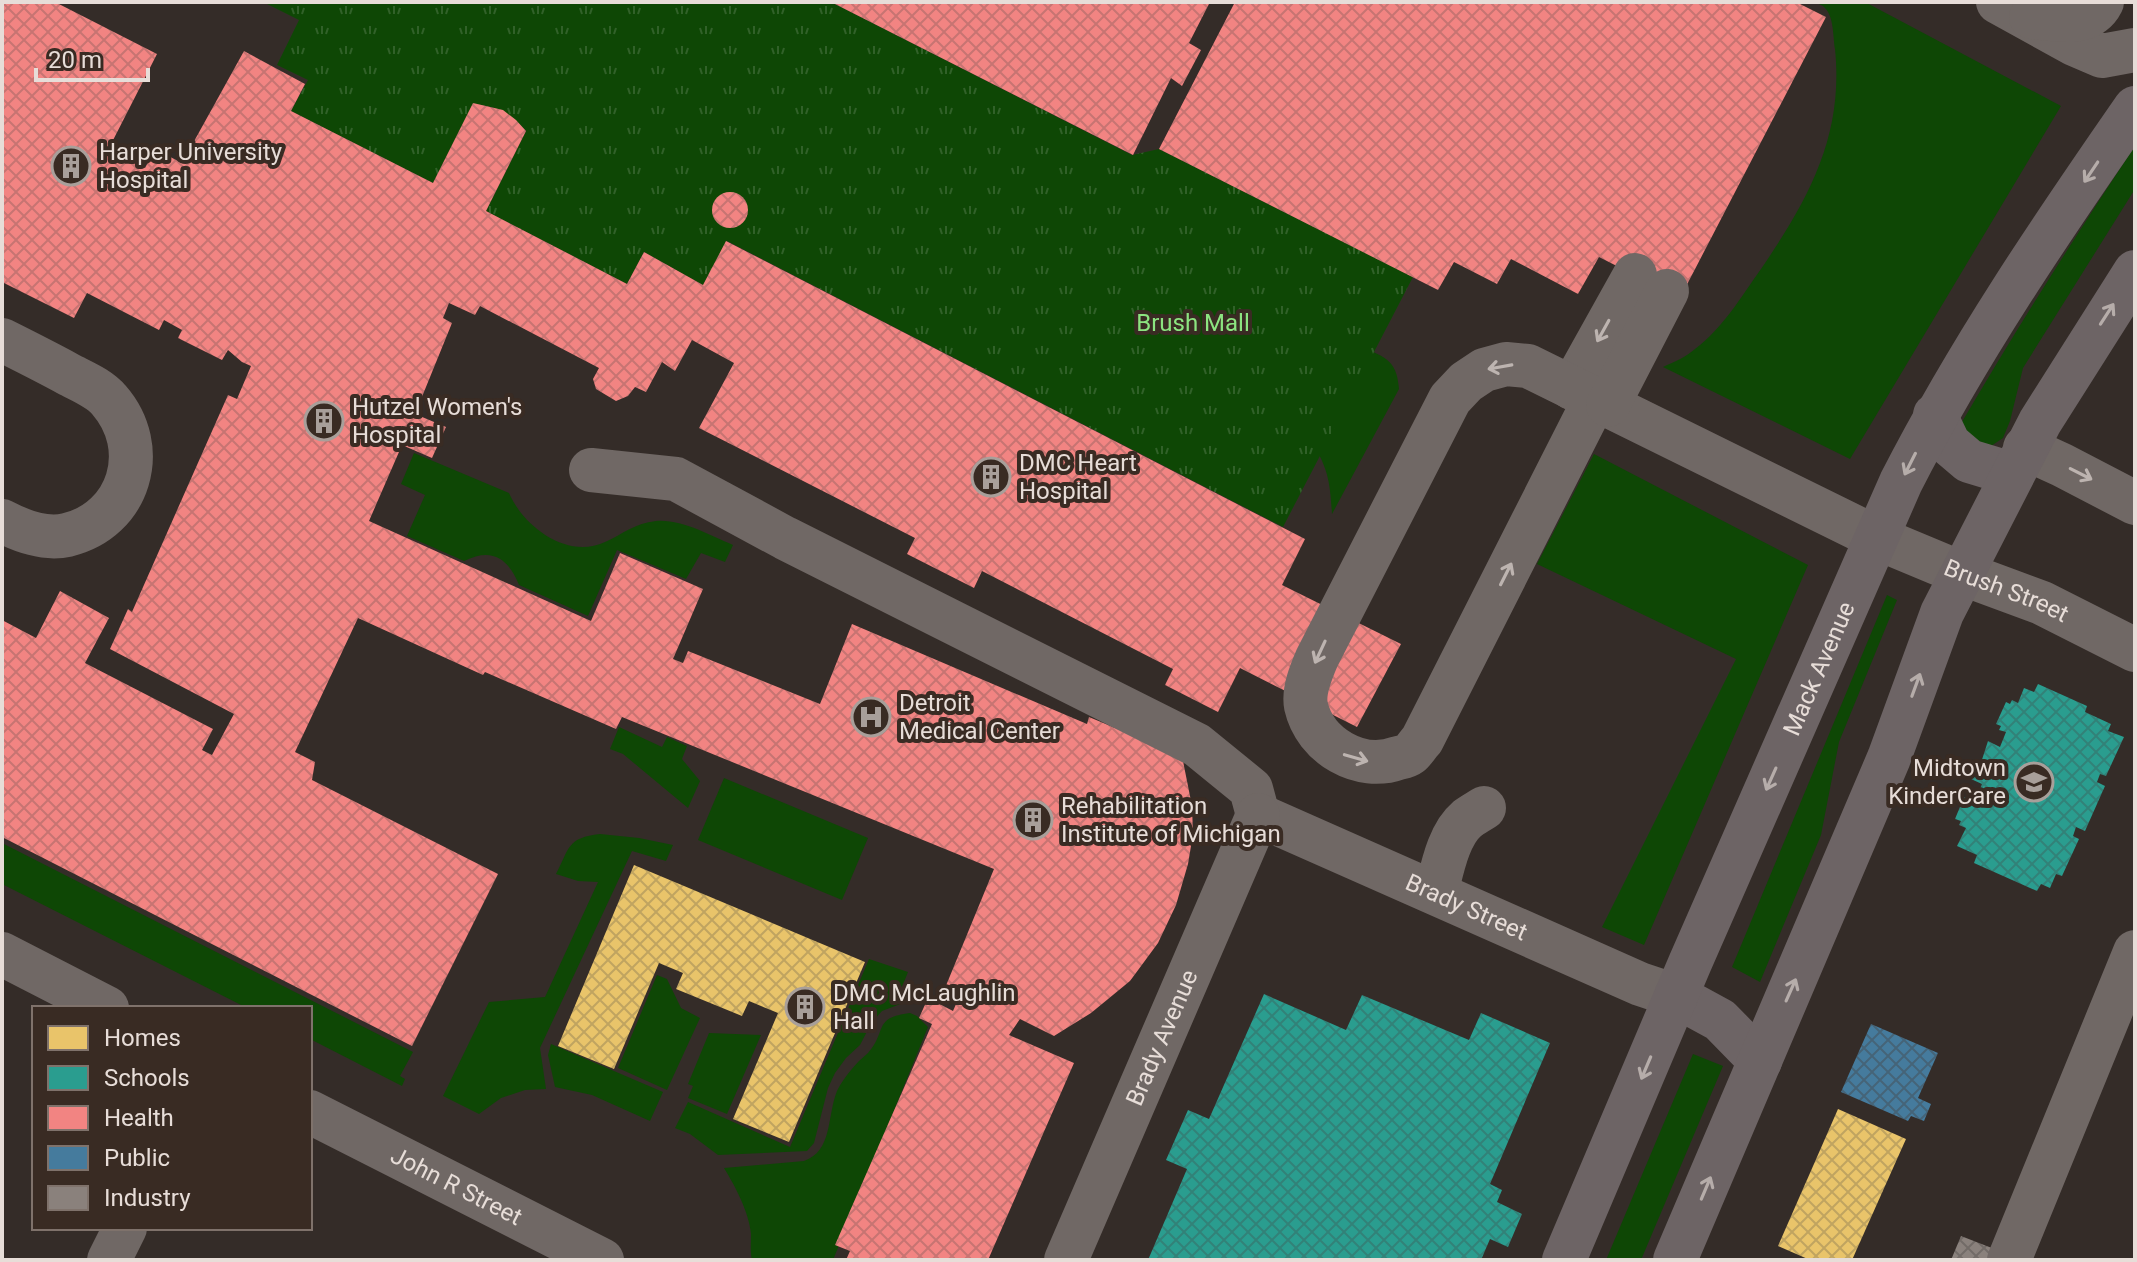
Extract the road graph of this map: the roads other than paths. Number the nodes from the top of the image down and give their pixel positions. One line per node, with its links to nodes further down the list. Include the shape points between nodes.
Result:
1 (2102, 2): 2 (street, via 2092,15 2077,20)
2 (2013, 10): 3 (street, via 2102,56)
3 (2135, 50)
4 (2135, 108): 9 (main road, Mack Avenue, one-way to 9)
5 (2135, 272): 10 (main road, one-way to 5)
6 (1651, 283): 8 (street)
7 (2, 340): 14 (street, via 107,397 122,418 131,467 124,491 109,512 88,527 64,535 38,535)
8 (1592, 397): 8 (street, one-way to 8, via 1528,366 1506,364 1484,370 1450,399 1309,679 1305,704 1313,723 1345,756 1389,762 1410,754 1422,740); 15 (street, Brush Street)
9 (1935, 415): 10 (main road, via 1949,444 1969,461); 15 (main road, Mack Avenue, one-way to 15)
10 (2026, 448): 12 (street); 13 (street, one-way to 13); 16 (main road)
11 (591, 470): 18 (street, via 676,479 1197,745 1251,789)
12 (2135, 470)
13 (2135, 503)
14 (2, 521)
15 (1877, 538): 16 (street, Brush Street); 21 (main road, Mack Avenue, one-way to 21)
16 (1961, 573): 17 (street, Brush Street, via 2042,603); 23 (main road, one-way to 16, via 1884,772)
17 (2135, 650)
18 (1258, 815): 21 (street, Brady Street); 28 (street, Brady Avenue)
19 (2135, 952): 31 (street)
20 (2, 954): 22 (street)
21 (1676, 996): 23 (main road, via 1720,1020); 29 (main road, Mack Avenue, one-way to 29)
22 (103, 1006)
23 (1760, 1061): 30 (main road, one-way to 23)
24 (312, 1113): 27 (street, John R Street)
25 (124, 1230): 26 (street)
26 (109, 1260)
27 (602, 1260)
28 (1066, 1260)
29 (1564, 1260)
30 (1675, 1260)
31 (2009, 1260)

